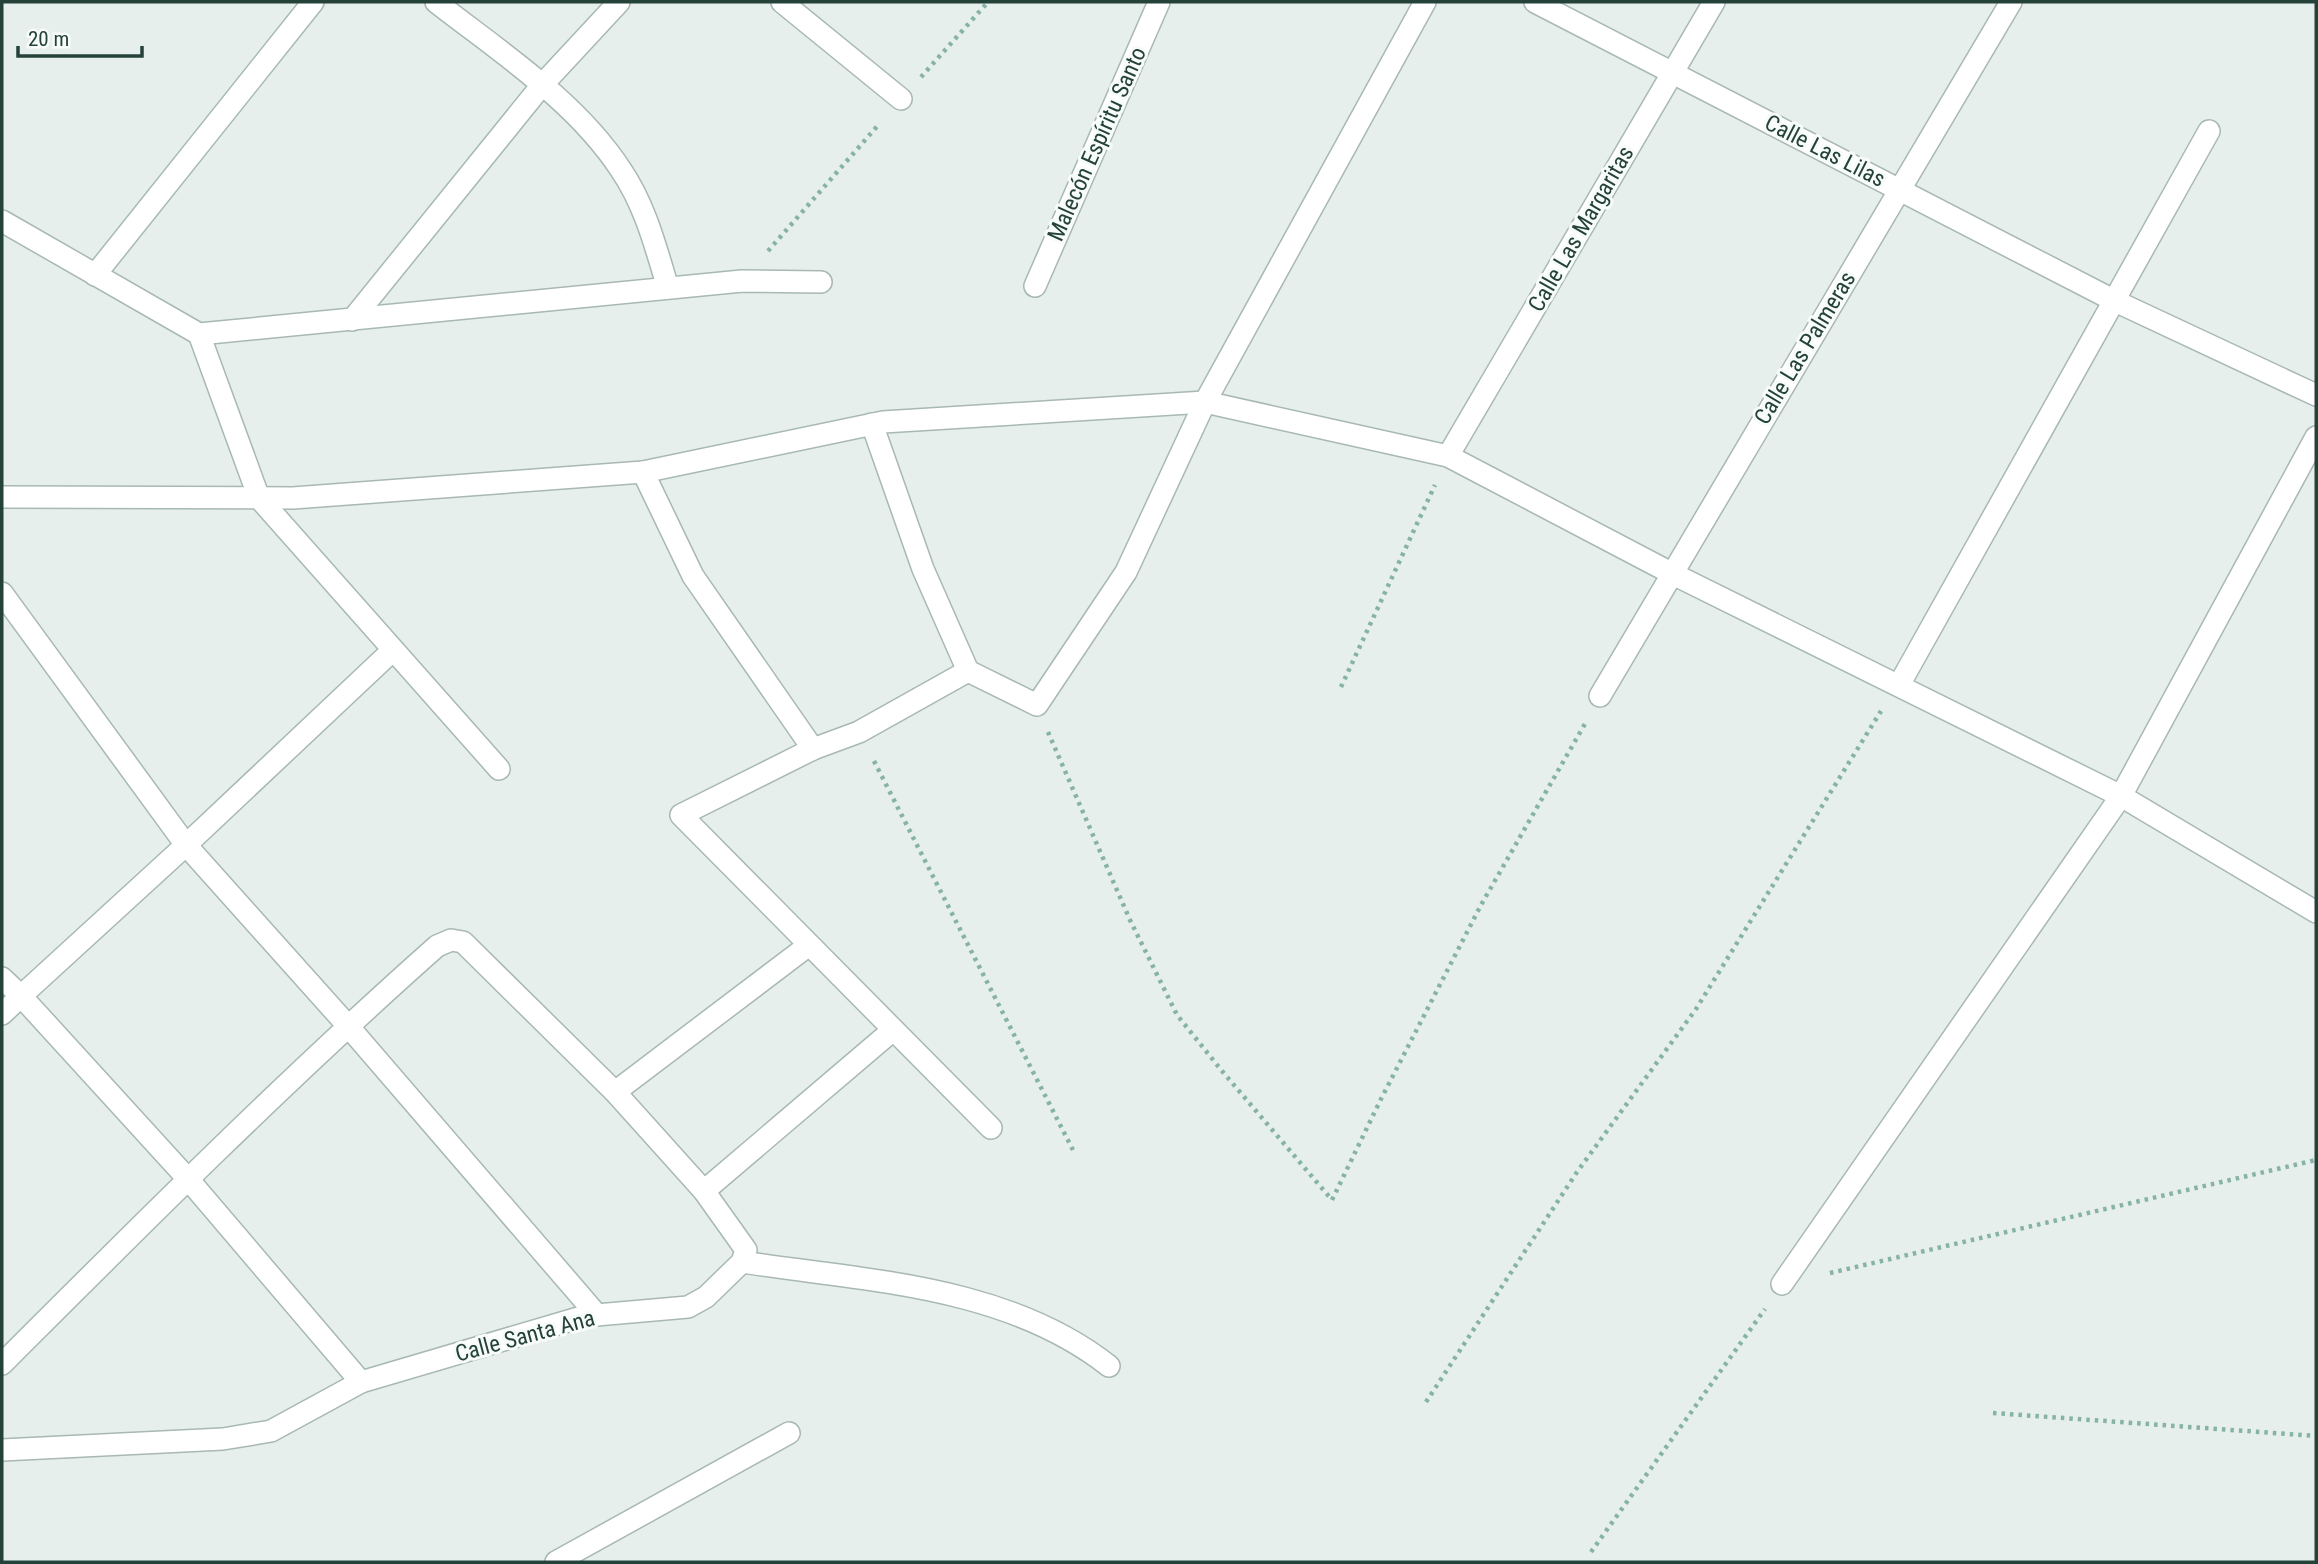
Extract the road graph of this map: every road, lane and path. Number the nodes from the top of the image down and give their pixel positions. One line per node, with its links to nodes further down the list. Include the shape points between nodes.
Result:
1 (313, 2): 17 (street)
2 (436, 2): 12 (street)
3 (619, 2): 12 (street)
4 (782, 2): 13 (street)
5 (988, 2): 13 (path)
6 (1159, 2): 20 (street, Malecón Espíritu Santo)
7 (1425, 2): 26 (street)
8 (1535, 2): 11 (street, Calle Las Lilas)
9 (1714, 2): 11 (street, Calle Las Margaritas)
10 (2011, 2): 15 (street, Calle Las Palmeras)
11 (1672, 72): 15 (street, Calle Las Lilas); 29 (street, Calle Las Margaritas)
12 (542, 85): 21 (street, via 586,126 622,170 652,232); 23 (street)
13 (901, 99): 18 (path)
14 (2209, 131): 22 (street)
15 (1899, 190): 22 (street, Calle Las Lilas); 34 (street, Calle Las Palmeras)
16 (2, 221): 17 (street)
17 (95, 275): 24 (street)
18 (742, 281): 19 (street); 21 (street)
19 (821, 282)
20 (1035, 286)
21 (668, 289): 23 (street)
22 (2115, 301): 25 (street, Calle Las Lilas); 38 (street)
23 (352, 320): 24 (street)
24 (199, 334): 32 (street)
25 (2316, 395)
26 (1205, 402): 27 (street); 29 (street); 41 (street, via 1126,572)
27 (872, 424): 30 (street); 37 (street, via 923,569)
28 (2316, 438): 47 (street)
29 (1448, 456): 34 (street)
30 (643, 472): 32 (street); 45 (street, via 693,576)
31 (2, 497): 32 (street)
32 (259, 498): 36 (street)
33 (1429, 500): 39 (path)
34 (1671, 573): 38 (street); 40 (street, Calle Las Palmeras)
35 (2, 593): 48 (street)
36 (394, 650): 46 (street); 48 (street)
37 (968, 671): 41 (street); 43 (street)
38 (1899, 685): 47 (street)
39 (1341, 687)
40 (1600, 696)
41 (1037, 705): 44 (path, via 1130,919 1177,1014 1332,1200 1481,905)
42 (1867, 731): 68 (path, via 1696,1009 1577,1172)
43 (859, 732): 45 (street); 58 (path)
44 (1577, 737)
45 (813, 749): 50 (street, via 681,815)
46 (499, 769)
47 (2121, 796): 49 (street); 63 (street)
48 (186, 845): 52 (street); 54 (street)
49 (2316, 912)
50 (809, 944): 55 (street); 56 (street)
51 (2, 978): 52 (street)
52 (21, 996): 53 (street); 60 (street)
53 (2, 1014)
54 (348, 1026): 56 (street, via 437,946 451,940 463,942); 60 (street); 64 (street)
55 (893, 1030): 57 (street); 61 (street)
56 (615, 1092): 61 (street)
57 (990, 1128)
58 (1075, 1154)
59 (2316, 1160): 63 (path)
60 (188, 1179): 65 (street); 67 (street)
61 (704, 1191): 62 (street, via 746,1250)
62 (742, 1262): 64 (street, Calle Santa Ana, via 706,1297 688,1307); 66 (street, via 930,1288 1019,1315 1083,1345)
63 (1782, 1284): 73 (path)
64 (597, 1315): 67 (street, Calle Santa Ana)
65 (2, 1364)
66 (1109, 1366)
67 (361, 1382): 72 (street, Calle Santa Ana, via 271,1431 248,1436)
68 (1426, 1402)
69 (1993, 1413): 71 (path)
70 (789, 1433): 74 (street)
71 (2316, 1436)
72 (2, 1450)
73 (1591, 1552)
74 (556, 1562)

